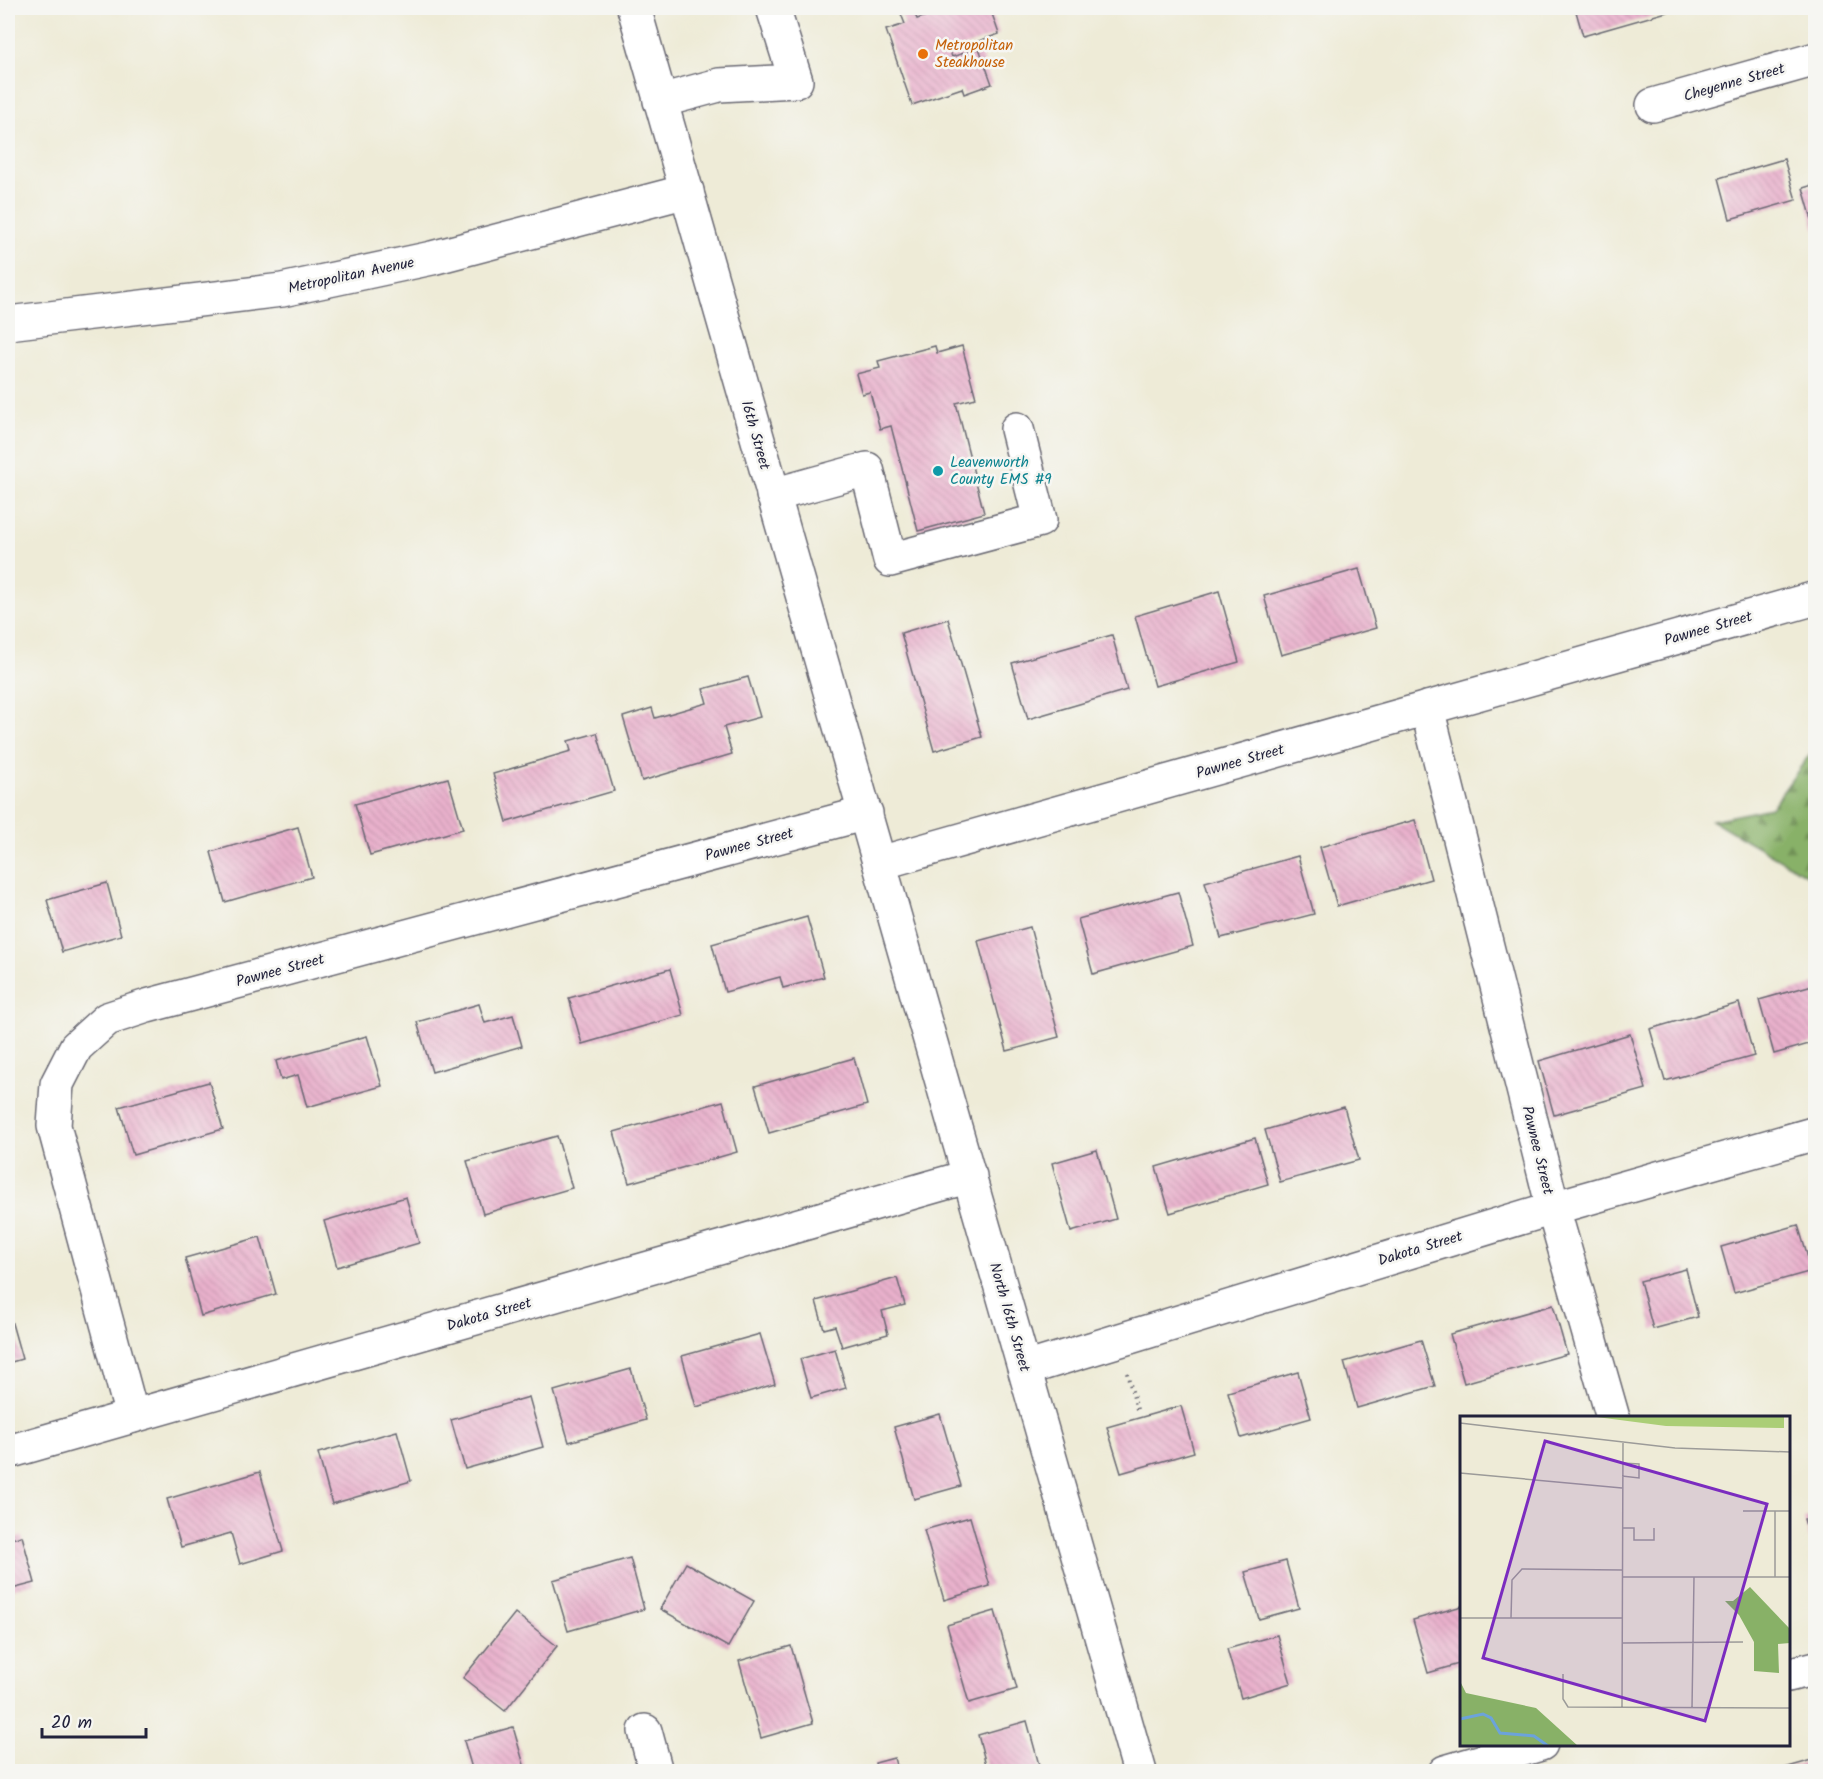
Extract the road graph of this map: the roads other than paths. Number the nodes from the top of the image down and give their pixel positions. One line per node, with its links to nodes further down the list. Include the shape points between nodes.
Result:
1 (634, 8): 4 (street, 16th Street)
2 (773, 8): 4 (street, via 796,81 719,85)
3 (1815, 59): 5 (street, Cheyenne Street)
4 (660, 101): 6 (street, 16th Street)
5 (1653, 105)
6 (687, 190): 7 (street, Metropolitan Avenue, via 432,258 282,290); 9 (street, 16th Street)
7 (8, 323)
8 (1017, 429): 9 (street, via 1040,520 890,560 867,469)
9 (773, 495): 12 (street, 16th Street)
10 (1815, 598): 11 (street, Pawnee Street)
11 (1427, 708): 13 (street, Pawnee Street); 16 (street, Pawnee Street)
12 (866, 813): 13 (street, 16th Street); 18 (street, Pawnee Street, via 107,1020 75,1047 57,1084 54,1126)
13 (880, 863): 15 (street, North 16th Street)
14 (1815, 1133): 16 (street, Dakota Street)
15 (970, 1176): 17 (street, North 16th Street); 18 (street, Dakota Street)
16 (1553, 1208): 17 (street, Dakota Street); 19 (street, Pawnee Street)
17 (1025, 1369): 26 (street, North 16th Street)
18 (132, 1416): 20 (street, Dakota Street)
19 (1612, 1416)
20 (8, 1452)
21 (1815, 1668): 22 (street)
22 (1790, 1674)
23 (645, 1731): 25 (street)
24 (1534, 1746): 27 (street)
25 (656, 1772)
26 (1140, 1772)
27 (1445, 1772)

